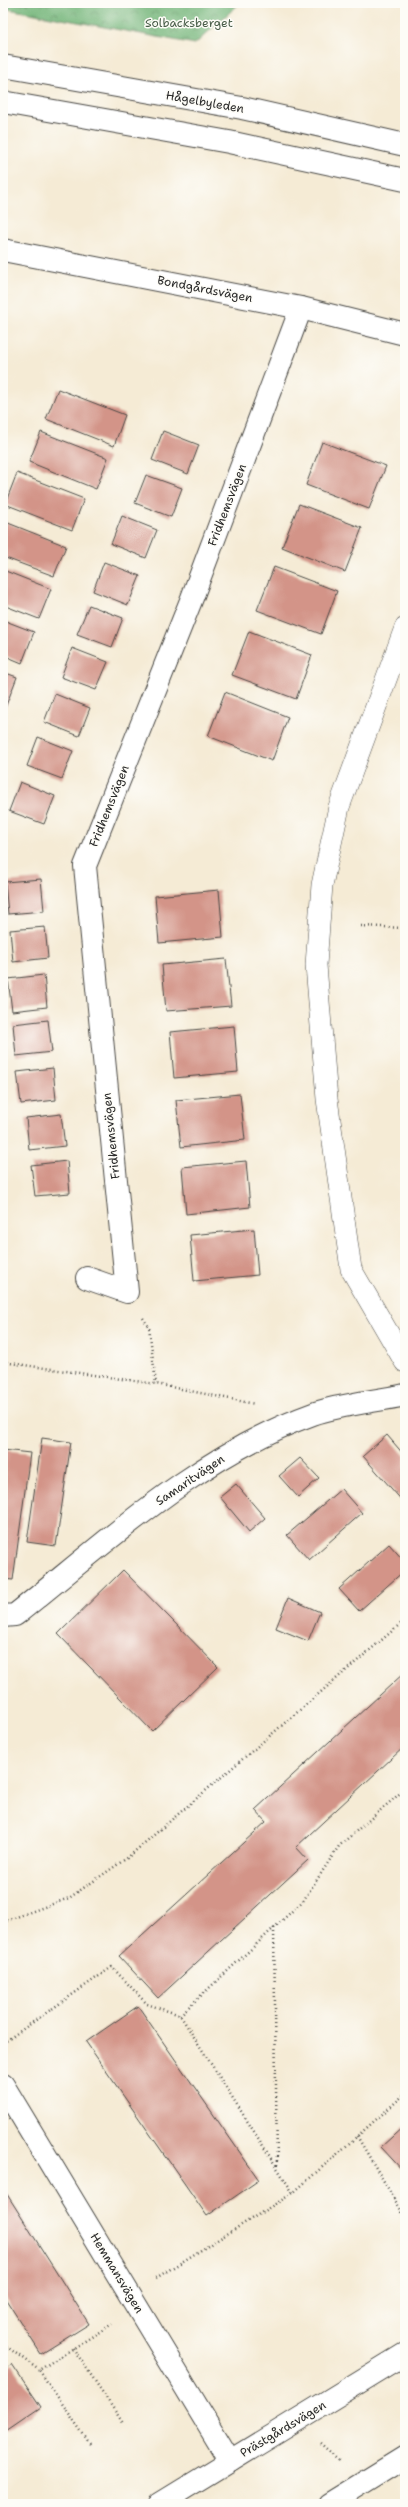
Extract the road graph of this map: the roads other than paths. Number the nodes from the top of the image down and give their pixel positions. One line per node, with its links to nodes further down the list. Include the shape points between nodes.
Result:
1 (3, 66): 3 (street, Hågelbyleden, via 242,108)
2 (3, 102): 4 (street, via 229,142)
3 (405, 145)
4 (405, 180)
5 (3, 250): 6 (street, Bondgårdsvägen)
6 (301, 308): 7 (street, Bondgårdsvägen); 9 (street, Fridhemsvägen, via 192,598 85,866 127,1292)
7 (405, 334)
8 (405, 628): 10 (lane, via 339,807 322,885 316,965 327,1099 351,1270)
9 (87, 1278)
10 (405, 1362)
11 (405, 1396): 12 (street, Samaritvägen, via 314,1413 242,1446 175,1487 15,1615)
12 (3, 1616)
13 (3, 2085): 16 (street, Hemmansvägen)
14 (405, 2354): 16 (street, Prästgårdsvägen)
15 (405, 2457): 18 (street)
16 (230, 2461): 17 (street, Prästgårdsvägen)
17 (160, 2504)
18 (330, 2504)

